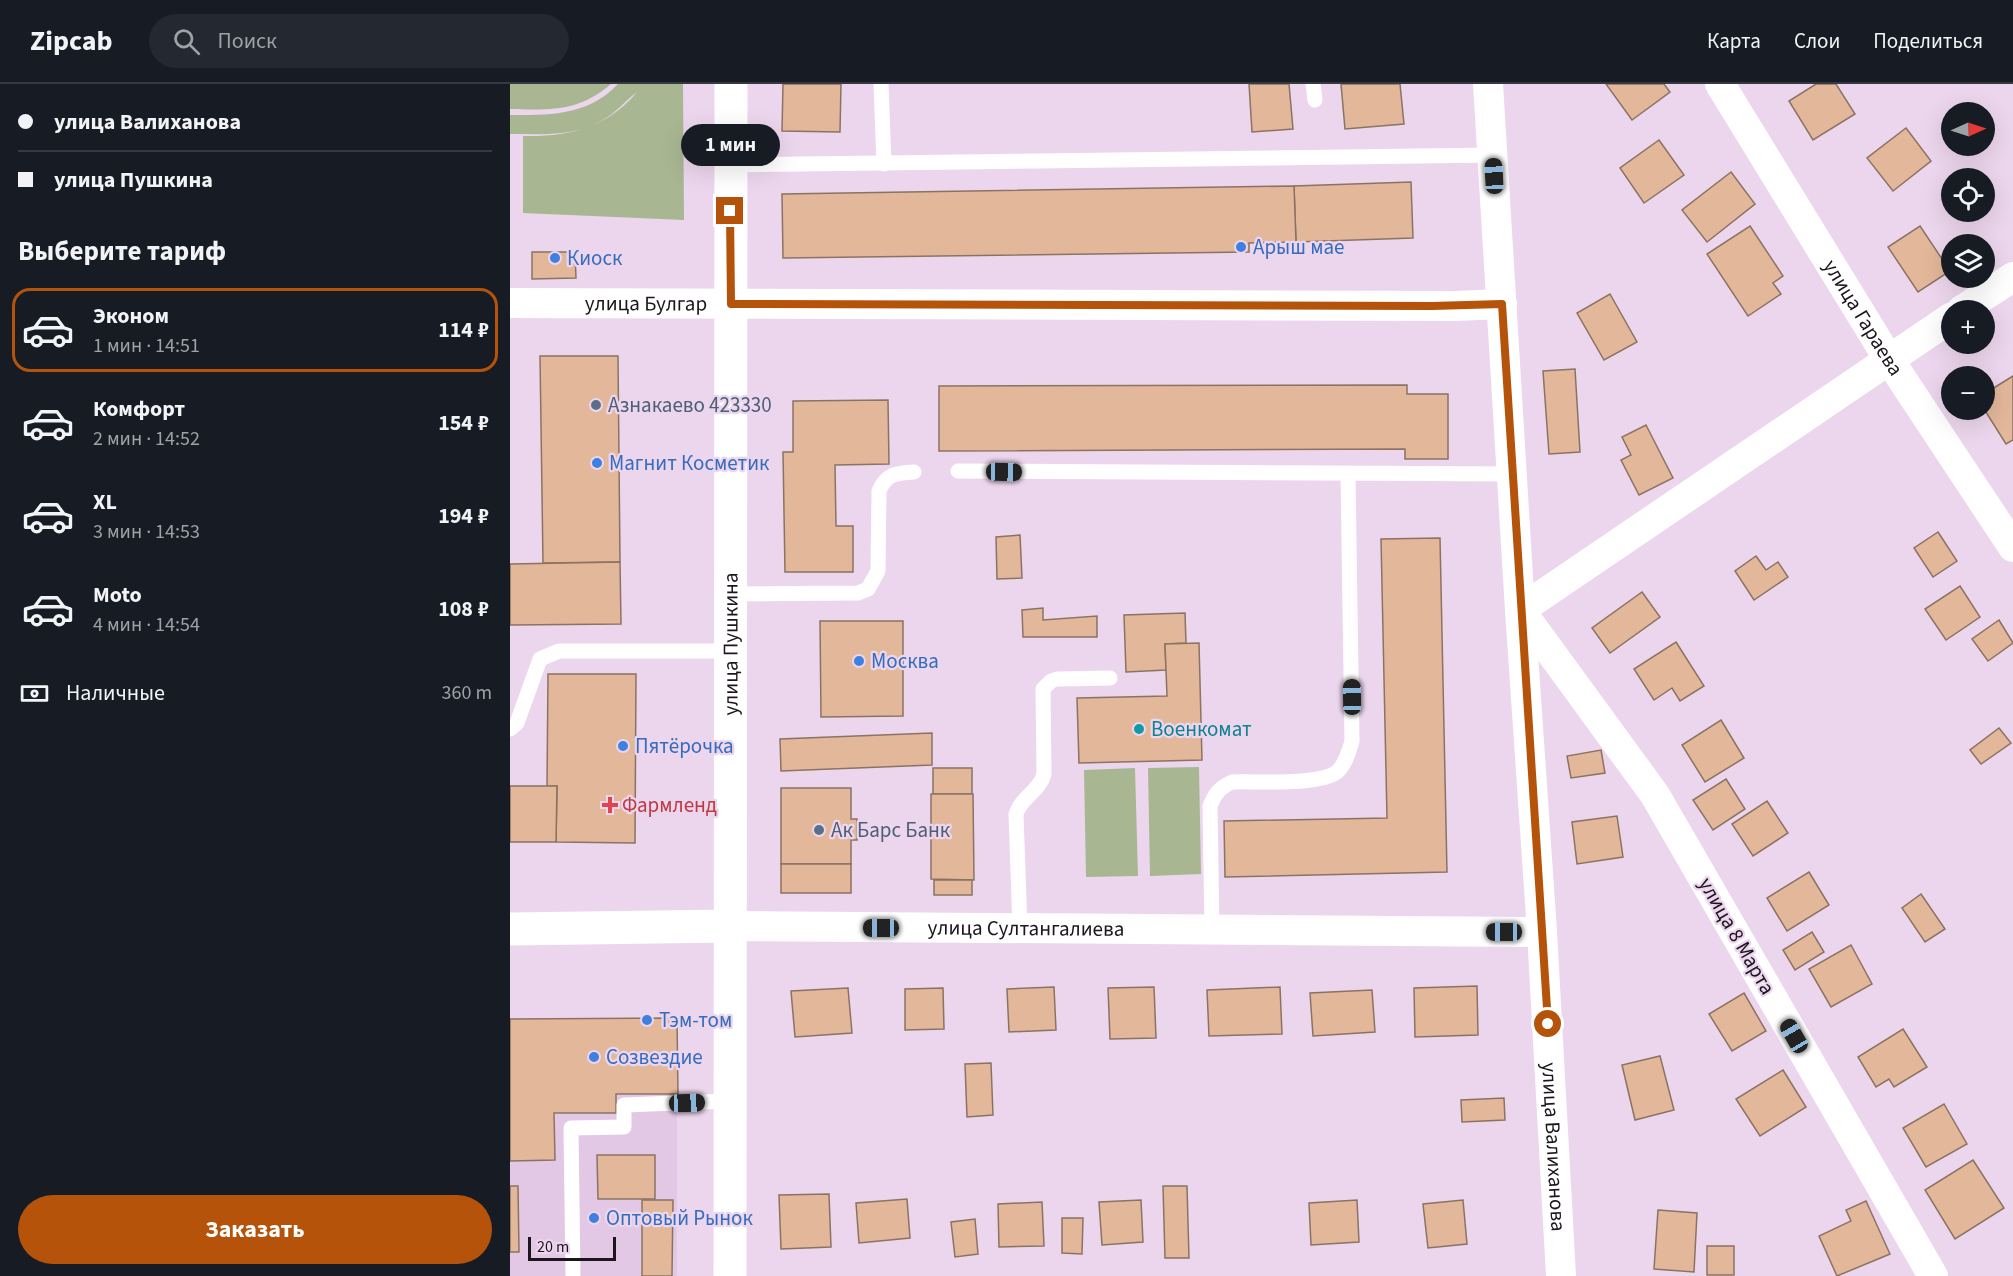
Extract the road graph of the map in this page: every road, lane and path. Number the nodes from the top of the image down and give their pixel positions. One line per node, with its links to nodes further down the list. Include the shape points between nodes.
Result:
1 (731, 84): 7 (main road, улица Пушкина)
2 (881, 84): 6 (lane)
3 (1488, 84): 5 (street, улица Валиханова)
4 (1720, 84): 14 (street, улица Гараева)
5 (1493, 155): 6 (lane); 12 (street, улица Валиханова)
6 (884, 164): 7 (lane)
7 (730, 165): 11 (main road, улица Пушкина)
8 (2013, 278): 9 (street)
9 (1978, 300)
10 (510, 303): 11 (street, улица Булгар)
11 (731, 304): 12 (street, улица Булгар); 20 (main road, улица Пушкина)
12 (1502, 304): 17 (street, улица Валиханова)
13 (1941, 324): 14 (street)
14 (1888, 358): 19 (street, улица Гараева); 21 (street)
15 (958, 471): 18 (lane)
16 (914, 472): 20 (lane, via 893,473 879,491 878,571 868,589 858,593)
17 (1512, 474): 18 (lane); 21 (street, улица Валиханова)
18 (1348, 475): 28 (lane, via 1352,741 1338,771 1323,779 1232,782 1214,795 1210,806)
19 (2013, 547)
20 (731, 594): 22 (main road, улица Пушкина)
21 (1520, 610): 29 (street, улица Валиханова); 34 (street, улица 8 Марта, via 1655,795)
22 (730, 651): 24 (lane, via 548,654 540,659 517,723); 25 (main road, улица Пушкина)
23 (1110, 678): 27 (lane, via 1057,680 1043,689 1044,774 1016,814)
24 (510, 729)
25 (730, 926): 26 (main road, улица Султангалиева); 27 (street, улица Султангалиева); 30 (main road, улица Пушкина)
26 (510, 929)
27 (1020, 929): 28 (street, улица Султангалиева)
28 (1212, 930): 29 (street, улица Султангалиева)
29 (1542, 932): 33 (street, улица Валиханова)
30 (729, 1101): 31 (lane, via 624,1105 624,1127 571,1128); 32 (main road, улица Пушкина)
31 (573, 1276)
32 (730, 1276)
33 (1562, 1276)
34 (1934, 1276)

